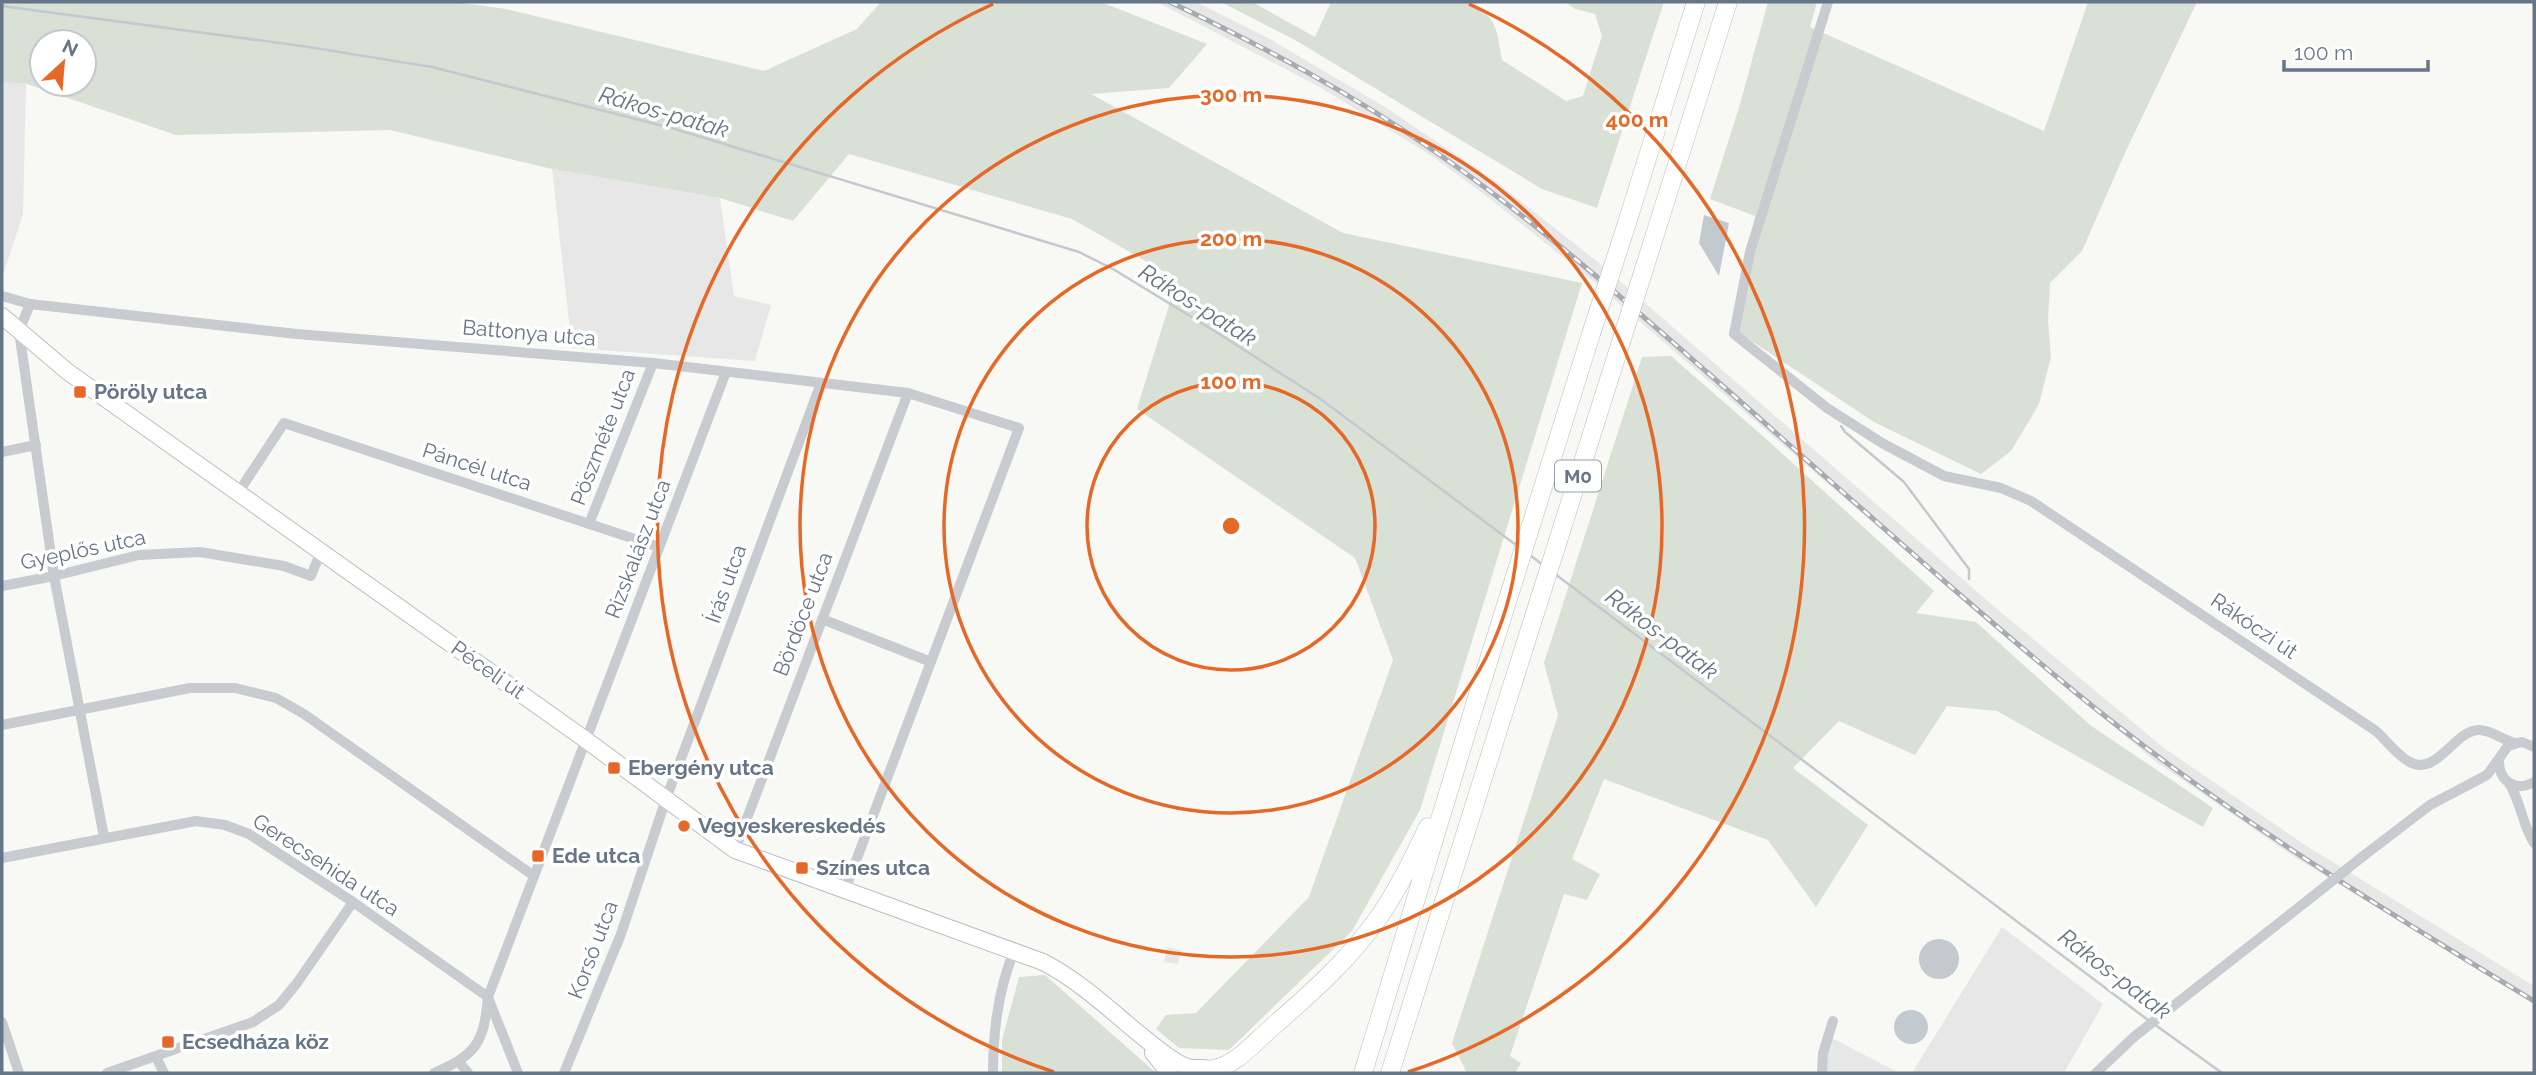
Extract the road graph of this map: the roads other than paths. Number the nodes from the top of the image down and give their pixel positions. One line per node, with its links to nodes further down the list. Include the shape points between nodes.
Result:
1 (1696, 2): 29 (highway, M0, bridge)
2 (1728, 2): 61 (highway, M0, bridge)
3 (1828, 2): 24 (street, Rákóczi út, via 1750,252 1734,334 1826,408 1882,443 1944,476 2001,488 2031,501 2376,730 2407,761 2418,765 2431,761 2474,730)
4 (2, 296): 5 (street, Battonya utca)
5 (30, 304): 7 (street); 8 (street, Battonya utca, via 297,334)
6 (2, 316): 7 (main road, Péceli út)
7 (19, 331): 12 (street); 14 (main road, Péceli út, via 68,372)
8 (653, 363): 9 (street, Battonya utca); 15 (street, Pöszméte utca)
9 (726, 372): 10 (street, Battonya utca); 16 (street, Rizskalász utca)
10 (821, 383): 11 (street, Battonya utca); 33 (street, Írás utca)
11 (908, 393): 20 (street, Bördöce utca); 21 (street, Battonya utca, via 1019,428)
12 (36, 445): 13 (street); 18 (street)
13 (2, 452)
14 (238, 493): 15 (street, Páncél utca, via 284,423); 17 (main road, Péceli út)
15 (589, 524): 16 (street, Páncél utca)
16 (659, 547): 25 (street, Rizskalász utca)
17 (321, 551): 18 (street, Gyeplős utca, via 311,576 284,566 200,552 139,555); 25 (main road, Péceli út)
18 (54, 576): 19 (street, Gyeplős utca); 22 (street)
19 (2, 586)
20 (822, 619): 21 (street); 37 (street, Bördöce utca)
21 (931, 662): 40 (street)
22 (79, 709): 23 (street); 35 (street); 39 (street, via 190,688 234,688 276,698)
23 (2, 725)
24 (2491, 733): 26 (street); 28 (street)
25 (586, 740): 33 (main road, Péceli út); 39 (street)
26 (2515, 743): 27 (street); 28 (street)
27 (2534, 747)
28 (2501, 756): 30 (street, via 2500,772); 32 (street, via 2487,775)
29 (1457, 763): 50 (highway, via 1408,870 1367,932 1283,1018); 51 (highway, M0)
30 (2508, 782): 31 (street, via 2520,787); 32 (street); 34 (street)
31 (2532, 783): 34 (street)
32 (2471, 784): 63 (street, bridge, via 2430,805 2362,857 2174,1004)
33 (666, 799): 37 (main road, Péceli út); 58 (street, Korsó utca, via 621,934)
34 (2522, 819): 36 (street)
35 (104, 837): 38 (street, Gerecsehida utca); 41 (street, Gerecsehida utca, via 196,821 225,825 249,834)
36 (2534, 843)
37 (735, 850): 40 (main road, Péceli út)
38 (2, 858)
39 (534, 876): 43 (street)
40 (845, 890): 42 (main road, Péceli út)
41 (353, 902): 43 (street, Gerecsehida utca); 47 (street, via 279,1005 253,1022)
42 (1014, 951): 46 (main road, Péceli út, via 1073,979); 59 (street, via 993,1030)
43 (488, 998): 48 (street, via 477,1046); 57 (street)
44 (2, 1021): 52 (street)
45 (1833, 1021): 62 (street)
46 (1133, 1030): 49 (main road); 60 (main road)
47 (156, 1057): 53 (street); 54 (street)
48 (459, 1062): 55 (street); 56 (street)
49 (1190, 1071): 50 (main road, via 1200,1067)
50 (1216, 1071)
51 (1363, 1072)
52 (19, 1073)
53 (107, 1073)
54 (164, 1073)
55 (434, 1073)
56 (468, 1073)
57 (518, 1073)
58 (564, 1073)
59 (993, 1073)
60 (1170, 1073)
61 (1390, 1073)
62 (1822, 1073)
63 (2096, 1073)

